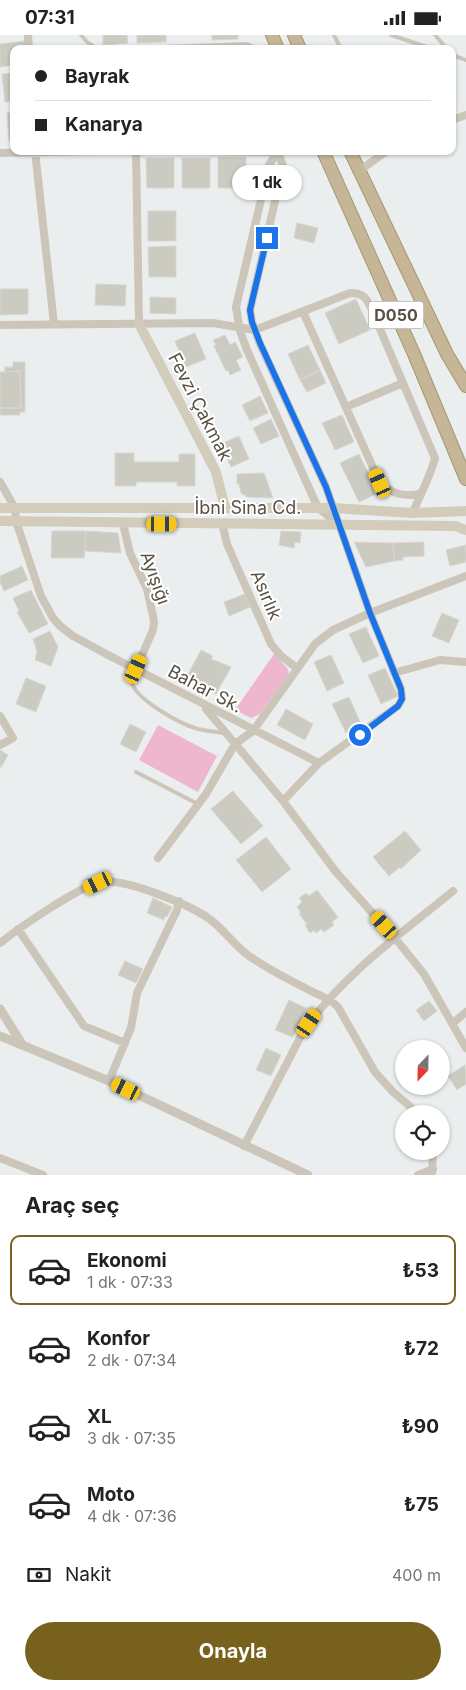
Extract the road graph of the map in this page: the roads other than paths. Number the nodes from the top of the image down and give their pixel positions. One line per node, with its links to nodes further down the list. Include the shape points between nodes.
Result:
1 (82, 35): 4 (lane)
2 (391, 35): 5 (lane)
3 (435, 35): 6 (lane)
4 (92, 45)
5 (421, 45)
6 (444, 45)
7 (35, 155): 17 (street)
8 (136, 155): 16 (street)
9 (276, 155): 19 (street, via 269,165 236,307)
10 (279, 155): 20 (street, via 283,166 250,310)
11 (325, 155): 24 (highway, D050)
12 (352, 155): 14 (highway, D050)
13 (381, 155): 14 (street)
14 (359, 171): 22 (highway, D050, via 447,354)
15 (303, 312): 20 (street); 21 (street, via 350,293 366,297); 23 (street)
16 (139, 323): 17 (street); 19 (street, via 213,323); 29 (main road, Fevzi Çakmak, via 216,472)
17 (54, 324): 18 (street)
18 (0, 325)
19 (239, 328): 20 (street); 30 (street)
20 (255, 330): 31 (street)
21 (403, 383): 23 (street); 26 (street, via 435,459)
22 (466, 386)
23 (346, 407): 26 (street, via 380,483 399,495)
24 (466, 479)
25 (0, 482): 28 (street)
26 (420, 494): 33 (street)
27 (0, 508): 28 (main road, İbni Sina Cd.)
28 (15, 508): 29 (main road, İbni Sina Cd.); 35 (street, Bahar Sk.)
29 (225, 508): 30 (main road, İbni Sina Cd.)
30 (318, 508): 31 (main road, İbni Sina Cd.); 38 (street)
31 (333, 508): 33 (main road, İbni Sina Cd.); 38 (street)
32 (466, 511): 33 (main road, İbni Sina Cd.)
33 (413, 513)
34 (0, 521): 35 (main road, İbni Sina Cd.)
35 (16, 521): 37 (main road, İbni Sina Cd.); 44 (street, Bahar Sk., via 41,596 53,618 73,636)
36 (222, 523): 37 (main road, İbni Sina Cd.); 38 (main road, İbni Sina Cd.); 43 (street, Asırlık, via 227,544 272,644)
37 (122, 524): 44 (street, Ayışığı, via 130,553 147,589 154,621 154,630)
38 (339, 525): 39 (main road, İbni Sina Cd., via 455,526); 41 (street)
39 (466, 530)
40 (466, 576): 41 (street)
41 (370, 613): 43 (street, via 322,637); 45 (street)
42 (466, 662): 45 (street, via 440,660)
43 (297, 668): 48 (street)
44 (136, 669): 46 (street, Bahar Sk.); 49 (lane, via 132,683 140,696 185,724)
45 (394, 673): 52 (street, via 401,689 402,699 398,706)
46 (203, 706): 48 (street, Bahar Sk.); 49 (street)
47 (0, 716): 51 (street, via 13,738)
48 (253, 731): 50 (street); 52 (street, Bahar Sk.)
49 (227, 734): 50 (street)
50 (235, 743): 54 (street); 55 (street)
51 (0, 745)
52 (319, 763): 54 (street)
53 (136, 772): 55 (lane)
54 (283, 801): 60 (street, via 336,872)
55 (198, 805): 56 (street)
56 (158, 858)
57 (453, 891): 60 (street)
58 (179, 901): 59 (street, via 109,881 78,892); 62 (street, via 210,919 247,955); 67 (street, via 138,993)
59 (18, 929): 61 (street); 67 (street, via 84,1026)
60 (396, 939): 62 (street); 65 (street, via 424,974)
61 (0, 943)
62 (330, 999): 71 (street, via 338,1007 375,1071); 72 (street, via 303,1031)
63 (0, 1009): 68 (street)
64 (466, 1012): 65 (street)
65 (452, 1023): 69 (street)
66 (0, 1036): 68 (street)
67 (125, 1043): 70 (street)
68 (22, 1044): 70 (street)
69 (466, 1047)
70 (109, 1081): 72 (street)
71 (408, 1105)
72 (244, 1146): 76 (street)
73 (0, 1158): 75 (street)
74 (433, 1172): 77 (street)
75 (43, 1175)
76 (308, 1175)
77 (418, 1175)

